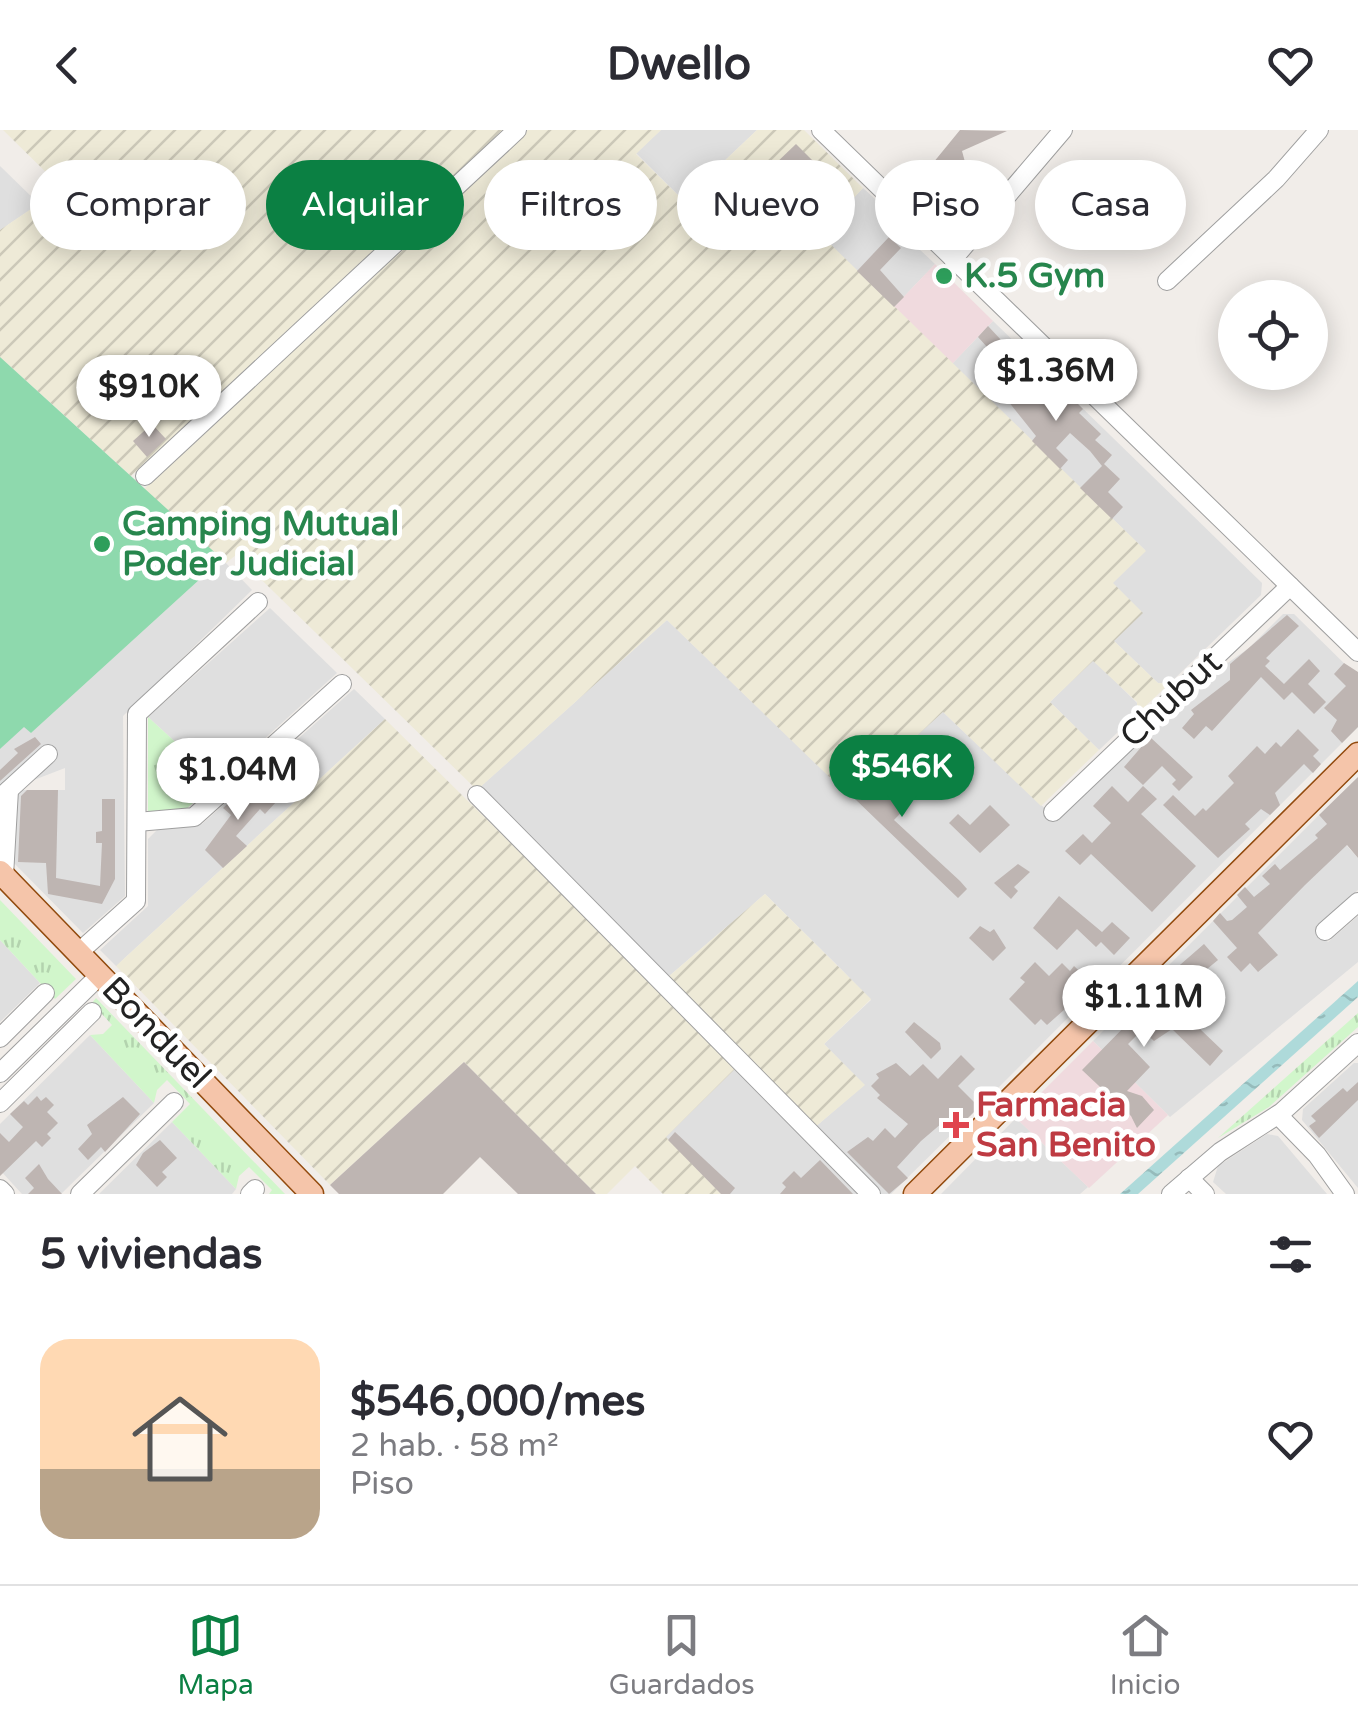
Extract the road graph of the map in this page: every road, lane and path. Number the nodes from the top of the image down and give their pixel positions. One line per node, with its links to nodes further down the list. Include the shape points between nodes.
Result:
1 (516, 130): 7 (street)
2 (821, 130): 5 (street)
3 (1062, 130): 5 (street)
4 (1320, 130): 6 (street)
5 (953, 259): 8 (street)
6 (1167, 281)
7 (145, 476)
8 (1290, 586): 10 (street); 16 (street, Chubut)
9 (258, 602): 17 (street, via 137,714)
10 (1358, 652)
11 (342, 684): 17 (street, via 194,817)
12 (48, 754): 14 (street)
13 (1358, 754): 35 (main road)
14 (5, 794): 18 (street)
15 (478, 795): 34 (street)
16 (1053, 812)
17 (136, 822): 21 (street, via 136,901)
18 (2, 874): 21 (main road, Bonduel)
19 (1358, 902): 20 (street)
20 (1325, 930)
21 (78, 953): 22 (main road, Bonduel)
22 (100, 975): 27 (street); 33 (main road, Bonduel)
23 (46, 993): 25 (street)
24 (92, 1012): 29 (street)
25 (0, 1038)
26 (1358, 1043): 30 (street)
27 (0, 1073)
28 (174, 1102): 32 (street)
29 (0, 1103)
30 (1278, 1115): 31 (street); 38 (street)
31 (1189, 1178): 36 (street); 37 (street)
32 (80, 1194)
33 (312, 1194)
34 (872, 1194)
35 (916, 1194)
36 (1171, 1194)
37 (1205, 1194)
38 (1345, 1194)

